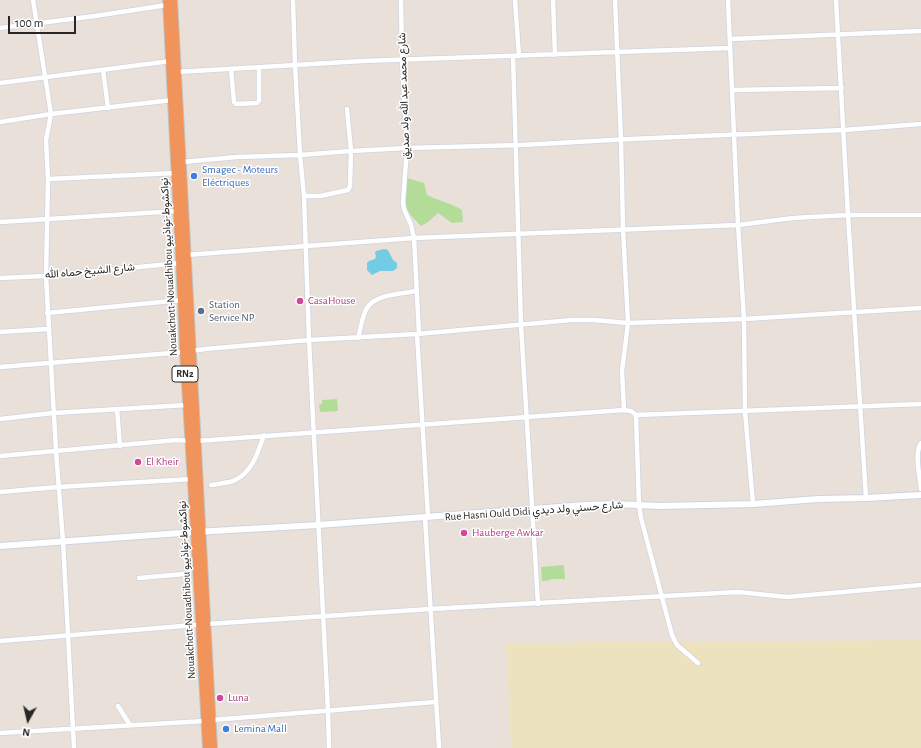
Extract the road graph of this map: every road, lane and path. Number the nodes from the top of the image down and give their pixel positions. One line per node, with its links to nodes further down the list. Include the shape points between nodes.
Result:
1 (33, 0): 10 (street)
2 (293, 0): 22 (street)
3 (401, 0): 20 (street, شارع محمد عبد الله ولد صديق)
4 (515, 0): 19 (street)
5 (552, 0): 17 (street)
6 (615, 0): 16 (street)
7 (728, 0): 14 (street)
8 (836, 0): 13 (street)
9 (169, 2): 10 (street, via 96,16); 21 (highway, Nouakchott-Nouadhibou نواكشوط-نواذيبو / RN2); 26 (highway, Nouakchott-Nouadhibou نواكشوط-نواذيبو / RN2)
10 (36, 23): 11 (street); 27 (street)
11 (0, 28)
12 (921, 31): 13 (street)
13 (838, 35): 14 (street); 29 (street)
14 (730, 40): 15 (street)
15 (730, 48): 16 (street); 30 (street)
16 (618, 51): 17 (street); 39 (street)
17 (555, 55): 19 (street)
18 (512, 56): 19 (street); 20 (street); 40 (street)
19 (519, 56)
20 (402, 60): 22 (street); 41 (street, شارع محمد عبد الله ولد صديق)
21 (171, 61): 25 (street); 31 (highway, Nouakchott-Nouadhibou نواكشوط-نواذيبو / RN2)
22 (295, 65): 23 (street); 43 (street)
23 (259, 67): 24 (street); 24 (street, via 257,103 234,102)
24 (231, 69): 26 (street)
25 (103, 70): 27 (street); 32 (street)
26 (177, 72): 44 (highway, Nouakchott-Nouadhibou نواكشوط-نواذيبو / RN2)
27 (45, 77): 28 (street); 34 (street)
28 (0, 83)
29 (842, 88): 30 (street); 37 (street)
30 (732, 90): 38 (street)
31 (172, 100): 32 (street); 45 (highway, Nouakchott-Nouadhibou نواكشوط-نواذيبو / RN2)
32 (108, 108): 34 (street)
33 (347, 109): 42 (street)
34 (51, 114): 35 (street); 46 (street, via 46,140)
35 (0, 122)
36 (921, 124): 37 (street)
37 (844, 130): 38 (street); 49 (street)
38 (735, 134): 39 (street); 53 (street)
39 (621, 139): 40 (street); 54 (street)
40 (515, 146): 41 (street); 55 (street)
41 (407, 148): 42 (street); 56 (street, شارع محمد عبد الله ولد صديق, via 403,202 412,224)
42 (351, 150): 43 (street); 47 (street, via 348,190 320,196)
43 (300, 155): 44 (street); 47 (street)
44 (182, 162): 58 (highway, Nouakchott-Nouadhibou نواكشوط-نواذيبو / RN2)
45 (176, 173): 46 (street); 48 (highway, Nouakchott-Nouadhibou نواكشوط-نواذيبو / RN2)
46 (48, 179): 51 (street)
47 (304, 196): 57 (street)
48 (178, 211): 51 (street); 59 (highway, Nouakchott-Nouadhibou نواكشوط-نواذيبو / RN2)
49 (848, 215): 50 (street); 53 (street); 66 (street)
50 (921, 215)
51 (47, 218): 52 (street); 60 (street)
52 (0, 222)
53 (738, 225): 54 (street); 67 (street)
54 (622, 229): 55 (street); 68 (street)
55 (518, 233): 56 (street); 69 (street)
56 (414, 238): 57 (street); 62 (street, شارع محمد عبد الله ولد صديق)
57 (305, 245): 58 (street); 74 (street)
58 (186, 255): 75 (highway, Nouakchott-Nouadhibou نواكشوط-نواذيبو / RN2)
59 (180, 263): 60 (street, شارع الشيخ حماه الله); 63 (highway, Nouakchott-Nouadhibou نواكشوط-نواذيبو / RN2)
60 (46, 276): 61 (street, شارع الشيخ حماه الله); 65 (street)
61 (0, 278)
62 (416, 291): 72 (street, شارع محمد عبد الله ولد صديق); 73 (street, via 374,301 364,315)
63 (182, 300): 65 (street); 75 (highway, Nouakchott-Nouadhibou نواكشوط-نواذيبو / RN2)
64 (921, 308): 66 (street)
65 (47, 313): 70 (street)
66 (855, 313): 67 (street); 80 (street)
67 (744, 319): 68 (street); 83 (street)
68 (628, 323): 69 (street, via 594,320); 82 (street, via 622,371)
69 (521, 325): 72 (street); 86 (street)
70 (48, 329): 71 (street); 76 (street)
71 (0, 332)
72 (418, 334): 73 (street); 88 (street, شارع محمد عبد الله ولد صديق)
73 (358, 338): 74 (street)
74 (308, 340): 75 (street); 89 (street)
75 (188, 351): 76 (street); 79 (highway, Nouakchott-Nouadhibou نواكشوط-نواذيبو / RN2); 91 (highway, Nouakchott-Nouadhibou نواكشوط-نواذيبو / RN2)
76 (50, 363): 77 (street); 84 (street)
77 (0, 367)
78 (921, 404): 80 (street)
79 (187, 405): 81 (street); 91 (highway, Nouakchott-Nouadhibou نواكشوط-نواذيبو / RN2)
80 (860, 406): 83 (street); 102 (street)
81 (117, 409): 84 (street); 93 (street)
82 (624, 410): 85 (street); 86 (street)
83 (746, 411): 85 (street); 103 (street)
84 (54, 413): 87 (street); 94 (street)
85 (636, 414): 104 (street)
86 (526, 416): 88 (street); 105 (street)
87 (0, 419)
88 (422, 424): 89 (street); 106 (street, شارع محمد عبد الله ولد صديق)
89 (313, 431): 90 (street); 107 (street)
90 (264, 435): 91 (street); 97 (street, via 255,461 246,472 234,481)
91 (194, 441): 93 (street, via 177,440); 96 (highway, Nouakchott-Nouadhibou نواكشوط-نواذيبو / RN2); 108 (highway, Nouakchott-Nouadhibou نواكشوط-نواذيبو / RN2)
92 (921, 443): 99 (street, via 918,455)
93 (120, 446): 94 (street)
94 (56, 451): 95 (street); 98 (street)
95 (0, 456)
96 (192, 480): 98 (street); 108 (highway, Nouakchott-Nouadhibou نواكشوط-نواذيبو / RN2)
97 (211, 485)
98 (58, 487): 100 (street); 109 (street)
99 (921, 489)
100 (0, 492)
101 (921, 495): 102 (street, Rue Hasni Ould Didi شارع حسني ولد ديدي)
102 (866, 498): 103 (street, Rue Hasni Ould Didi شارع حسني ولد ديدي)
103 (752, 504): 104 (street, Rue Hasni Ould Didi شارع حسني ولد ديدي)
104 (639, 505): 105 (street, Rue Hasni Ould Didi شارع حسني ولد ديدي, via 586,505); 114 (street)
105 (532, 510): 106 (street, Rue Hasni Ould Didi شارع حسني ولد ديدي); 115 (street)
106 (427, 517): 107 (street, Rue Hasni Ould Didi شارع حسني ولد ديدي); 116 (street, شارع محمد عبد الله ولد صديق)
107 (318, 525): 108 (street, Rue Hasni Ould Didi شارع حسني ولد ديدي); 117 (street)
108 (199, 532): 109 (street, Rue Hasni Ould Didi شارع حسني ولد ديدي); 118 (highway, Nouakchott-Nouadhibou نواكشوط-نواذيبو / RN2)
109 (63, 541): 110 (street, Rue Hasni Ould Didi شارع حسني ولد ديدي); 119 (street)
110 (0, 546)
111 (184, 574): 112 (street)
112 (139, 578)
113 (921, 585): 114 (street, via 787,597 738,592)
114 (662, 596): 115 (street); 121 (street, via 677,646)
115 (538, 604): 116 (street)
116 (430, 609): 117 (street); 122 (street, شارع محمد عبد الله ولد صديق)
117 (323, 617): 118 (street); 124 (street)
118 (204, 625): 119 (street); 125 (highway, Nouakchott-Nouadhibou نواكشوط-نواذيبو / RN2)
119 (68, 635): 120 (street); 127 (street)
120 (0, 641)
121 (698, 663)
122 (435, 702): 124 (street); 133 (street, شارع محمد عبد الله ولد صديق)
123 (118, 706): 126 (street)
124 (328, 711): 125 (street); 132 (street)
125 (209, 720): 126 (street); 130 (highway, Nouakchott-Nouadhibou نواكشوط-نواذيبو / RN2); 131 (highway, Nouakchott-Nouadhibou نواكشوط-نواذيبو / RN2)
126 (130, 725): 127 (street)
127 (73, 728): 128 (street); 129 (street)
128 (0, 733)
129 (74, 748)
130 (207, 748)
131 (213, 748)
132 (329, 748)
133 (439, 748)

